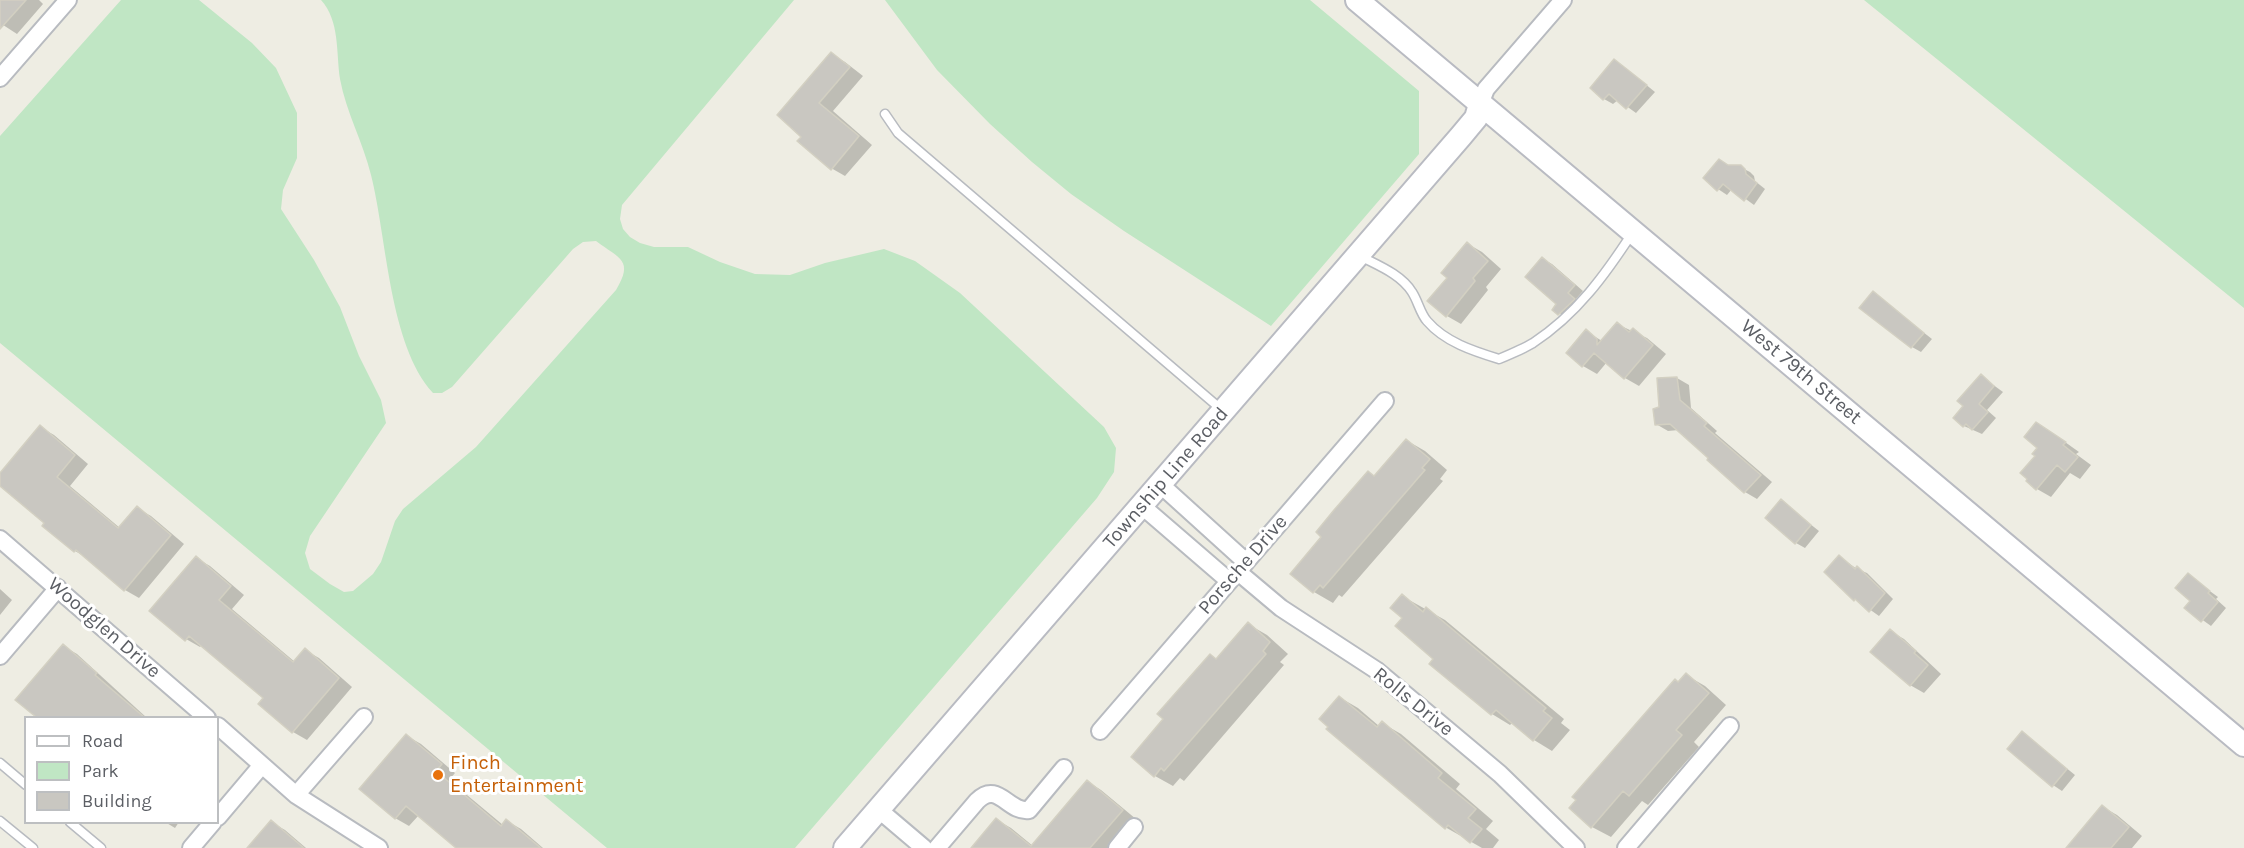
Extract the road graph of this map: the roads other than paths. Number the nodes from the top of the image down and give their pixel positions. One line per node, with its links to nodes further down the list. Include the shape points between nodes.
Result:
1 (68, 0): 4 (street)
2 (1357, 0): 5 (main road, West 79th Street)
3 (1563, 0): 5 (street, via 1486,89)
4 (0, 78)
5 (1480, 104): 7 (main road, West 79th Street); 8 (main road, Township Line Road, via 1476,118)
6 (885, 114): 10 (lane, via 898,133)
7 (1634, 232): 8 (lane, via 1604,277 1566,318 1532,344 1499,359 1472,351 1443,335 1425,320 1412,291 1391,272); 22 (main road, West 79th Street)
8 (1358, 255): 10 (main road, Township Line Road)
9 (1385, 401): 14 (street, Porsche Drive)
10 (1224, 411): 11 (main road, Township Line Road)
11 (1161, 485): 12 (main road, Township Line Road); 14 (street, Rolls Drive)
12 (1142, 506): 14 (street, Rolls Drive); 28 (main road, Township Line Road)
13 (0, 539): 15 (street, Woodglen Drive)
14 (1237, 571): 21 (street, Porsche Drive); 42 (street, Rolls Drive, via 1281,608 1376,670 1500,774)
15 (58, 588): 16 (street); 17 (street, Woodglen Drive)
16 (0, 656)
17 (206, 716)
18 (364, 717): 27 (street)
19 (1730, 726): 43 (street)
20 (219, 727): 24 (street)
21 (1101, 731)
22 (2244, 745)
23 (0, 763): 26 (lane)
24 (262, 765): 27 (street); 29 (street)
25 (1064, 768): 40 (street, via 1029,810 1019,810 994,794 985,794)
26 (24, 783)
27 (296, 795): 37 (street)
28 (878, 809): 38 (main road, Township Line Road); 39 (street)
29 (219, 816)
30 (0, 821): 34 (lane)
31 (72, 824): 35 (lane)
32 (211, 824): 36 (street)
33 (1134, 827): 41 (street)
34 (33, 848)
35 (101, 848)
36 (191, 848)
37 (379, 848)
38 (845, 848)
39 (924, 848)
40 (938, 848)
41 (1117, 848)
42 (1576, 848)
43 (1626, 848)

